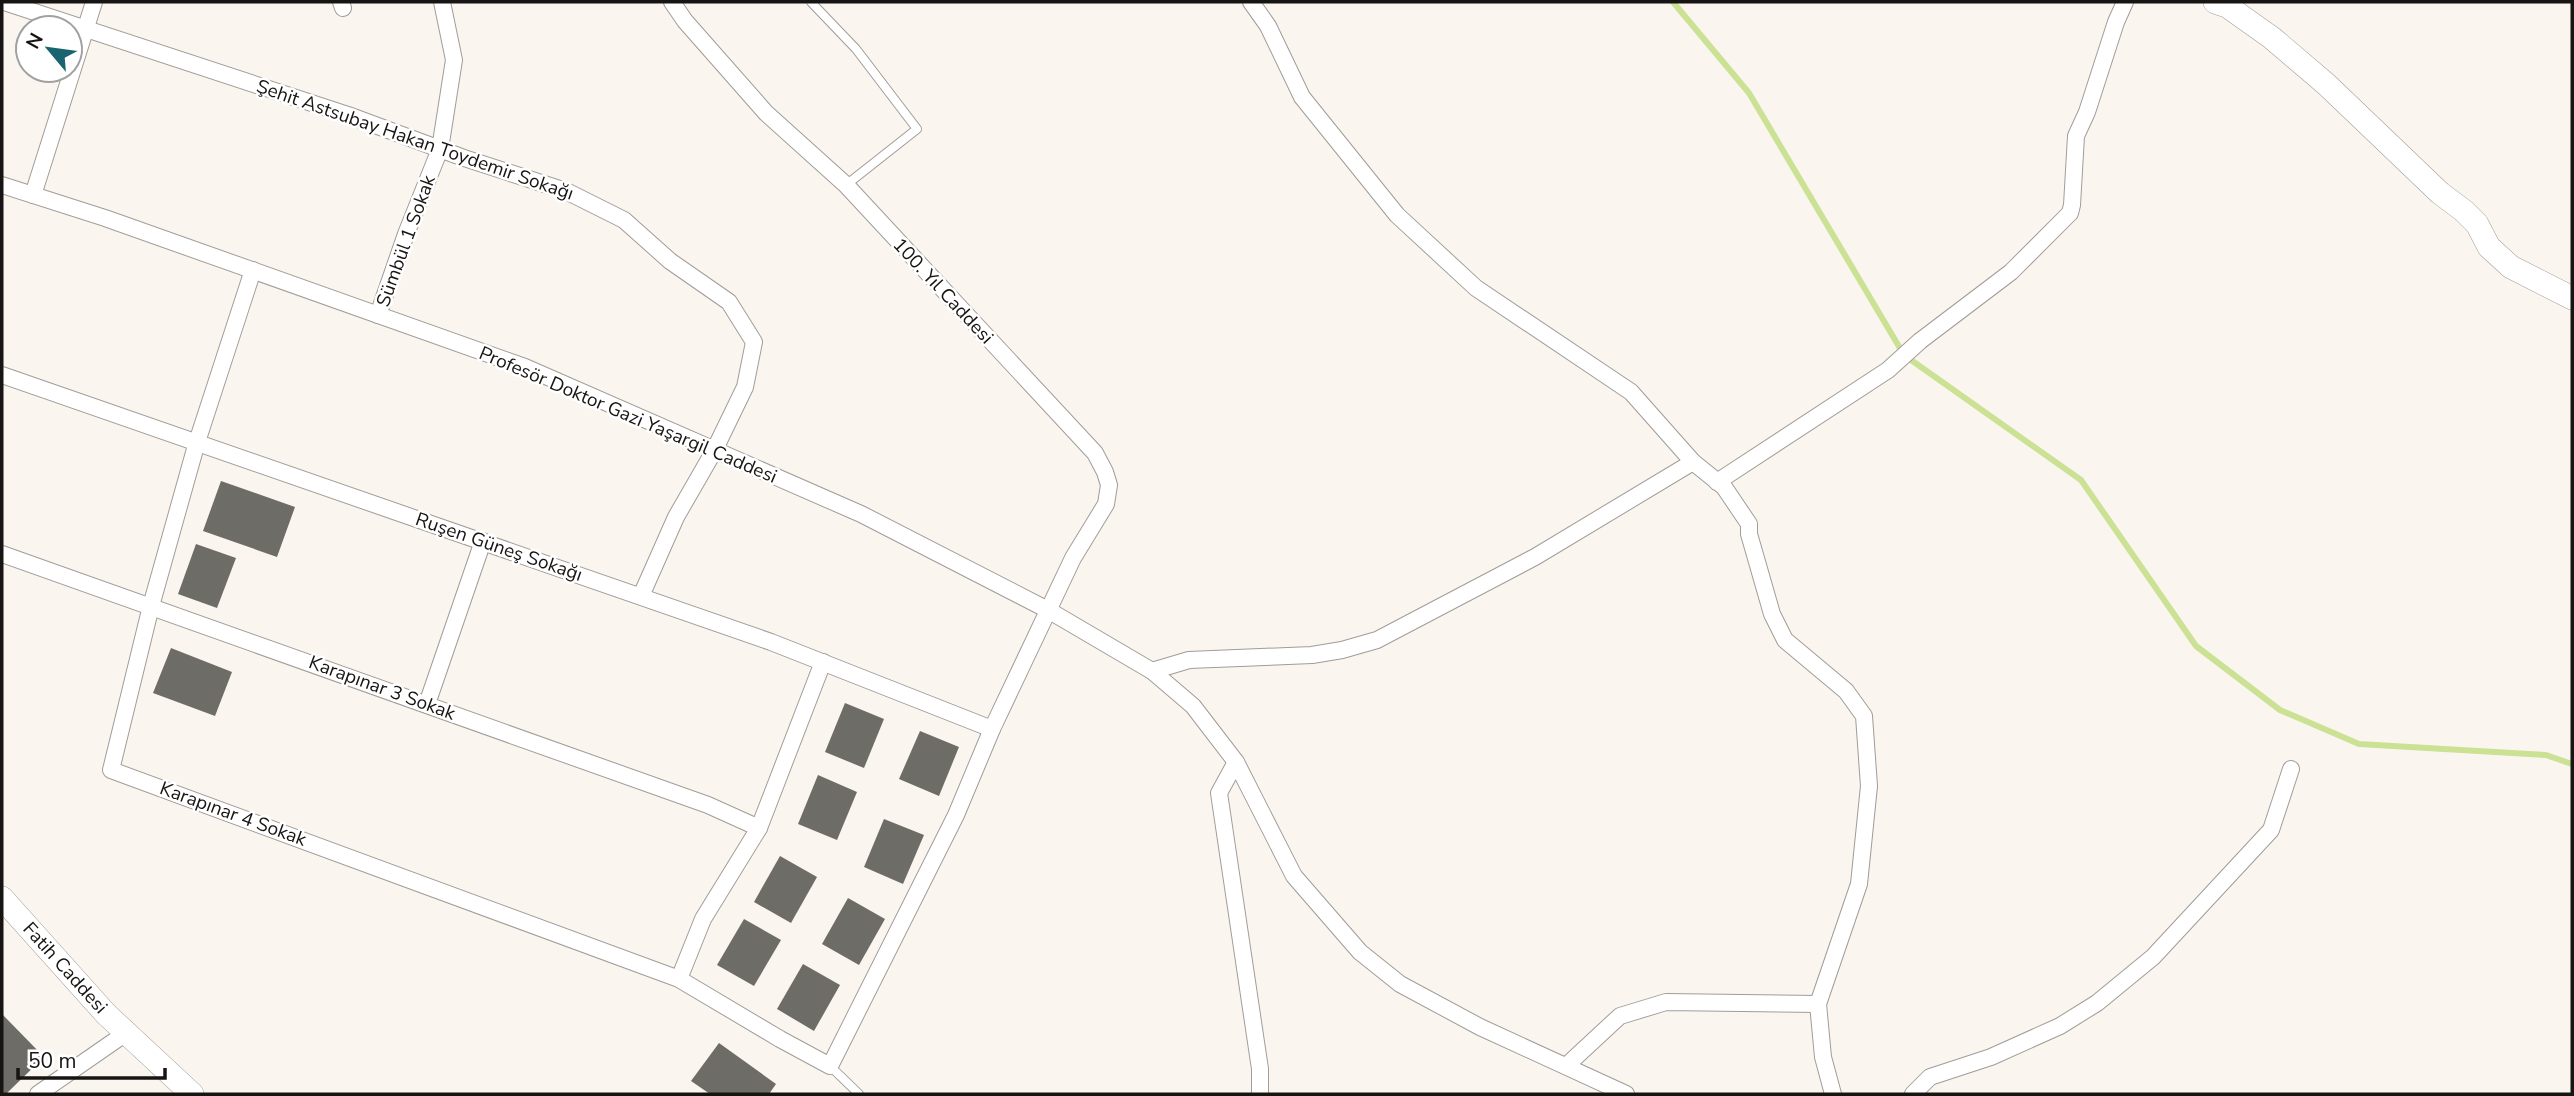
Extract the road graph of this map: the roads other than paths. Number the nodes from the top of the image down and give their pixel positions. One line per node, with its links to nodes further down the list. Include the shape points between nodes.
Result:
1 (4, 2): 9 (street, Şehit Astsubay Hakan Toydemir Sokağı)
2 (94, 2): 9 (street)
3 (443, 2): 10 (street, Sümbül 1 Sokak, via 454,60)
4 (672, 2): 12 (street, 100. Yıl Caddesi, via 766,113)
5 (811, 2): 12 (lane, via 856,49 917,129)
6 (1251, 2): 20 (street, via 1268,26 1302,97 1396,215 1476,288 1630,392)
7 (2125, 2): 21 (street, via 2076,136 2070,213 2011,272 1888,370)
8 (2215, 2): 15 (street, via 2272,38 2326,84 2464,211 2489,247 2511,267)
9 (87, 29): 10 (street, Şehit Astsubay Hakan Toydemir Sokağı); 13 (street)
10 (440, 149): 16 (street, Sümbül 1 Sokak); 19 (street, Şehit Astsubay Hakan Toydemir Sokağı, via 566,191 624,220 670,261 729,302 754,342 745,387)
11 (2, 185): 13 (street, Profesör Doktor Gazi Yaşargil Caddesi)
12 (846, 186): 26 (street, 100. Yıl Caddesi, via 1095,453 1105,472 1109,485 1106,504)
13 (33, 195): 14 (street, Profesör Doktor Gazi Yaşargil Caddesi)
14 (253, 270): 16 (street, Profesör Doktor Gazi Yaşargil Caddesi); 18 (street, Karapınar 4 Sokak)
15 (2572, 298)
16 (378, 315): 19 (street, Profesör Doktor Gazi Yaşargil Caddesi, via 525,367)
17 (2, 375): 18 (street, Ruşen Güneş Sokağı)
18 (197, 442): 22 (street, Ruşen Güneş Sokağı); 25 (street, Karapınar 4 Sokak)
19 (714, 451): 24 (street, Şehit Astsubay Hakan Toydemir Sokağı, via 676,517); 26 (street, Profesör Doktor Gazi Yaşargil Caddesi, via 861,514)
20 (1693, 462): 21 (street); 28 (street, via 1535,556 1377,640 1312,655 1189,660)
21 (1717, 482): 36 (street, via 1749,524 1772,614 1785,640 1846,691 1864,716 1869,786 1858,884)
22 (483, 541): 24 (street, Ruşen Güneş Sokağı); 29 (street)
23 (2, 554): 25 (street, Karapınar 3 Sokak)
24 (641, 596): 27 (street, Ruşen Güneş Sokağı)
25 (151, 606): 29 (street, Karapınar 3 Sokak); 35 (street, Karapınar 4 Sokak, via 111,770)
26 (1048, 610): 28 (street, Profesör Doktor Gazi Yaşargil Caddesi); 30 (street, 100. Yıl Caddesi)
27 (823, 662): 30 (street, Ruşen Güneş Sokağı); 33 (street)
28 (1152, 671): 31 (street, Profesör Doktor Gazi Yaşargil Caddesi, via 1193,706)
29 (427, 704): 33 (street, Karapınar 3 Sokak, via 708,805)
30 (992, 729): 38 (street, 100. Yıl Caddesi, via 956,815)
31 (1236, 762): 39 (street, Profesör Doktor Gazi Yaşargil Caddesi, via 1294,876 1360,952 1401,984); 43 (street, via 1219,793)
32 (2291, 769): 46 (street, via 2271,830 2153,957 2098,1003 2060,1026 1991,1057 1930,1077)
33 (759, 828): 35 (street, via 703,919)
34 (2, 898): 37 (street, Fatih Caddesi)
35 (679, 979): 38 (street, Karapınar 4 Sokak)
36 (1818, 1004): 39 (street, via 1665,1002 1620,1016); 45 (street)
37 (126, 1033): 40 (street); 41 (street, Fatih Caddesi)
38 (830, 1066): 42 (lane)
39 (1566, 1066): 44 (street, Profesör Doktor Gazi Yaşargil Caddesi)
40 (38, 1094)
41 (192, 1094)
42 (859, 1094)
43 (1260, 1094)
44 (1626, 1094)
45 (1833, 1094)
46 (1913, 1094)

